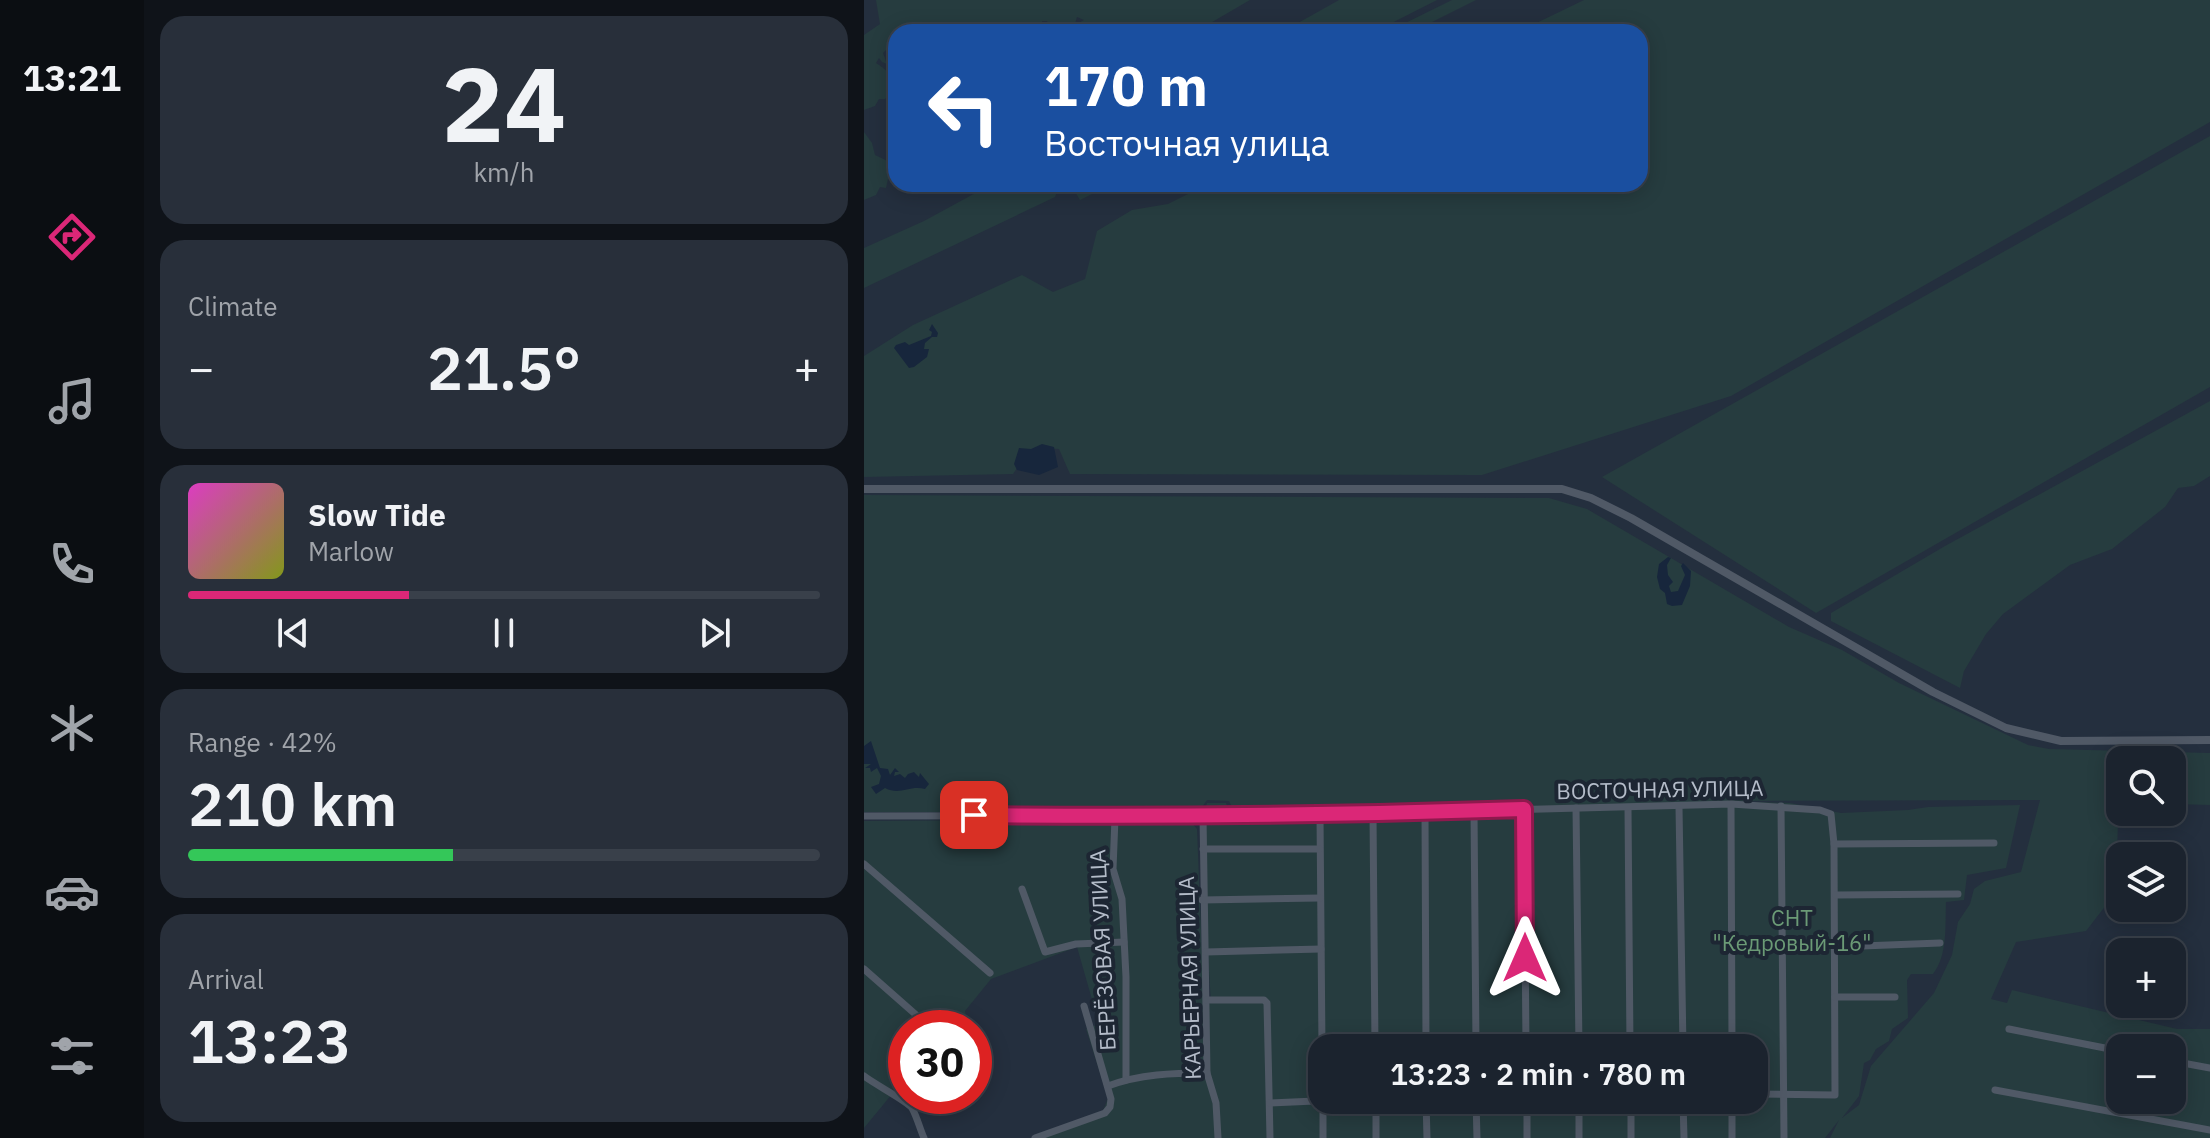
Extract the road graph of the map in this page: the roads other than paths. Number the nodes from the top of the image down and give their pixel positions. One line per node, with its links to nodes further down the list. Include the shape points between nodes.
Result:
1 (864, 489): 2 (street, via 1562,489 1631,518 1933,692 2006,728 2061,741)
2 (2210, 740)
3 (1731, 804): 4 (street, ВОСТОЧНАЯ УЛИЦА); 5 (street, ВОСТОЧНАЯ УЛИЦА); 47 (street)
4 (1781, 806): 17 (street, ВОСТОЧНАЯ УЛИЦА, via 1831,814); 57 (street)
5 (1679, 807): 7 (street, ВОСТОЧНАЯ УЛИЦА); 46 (street)
6 (1576, 808): 7 (street, ВОСТОЧНАЯ УЛИЦА); 8 (street, ВОСТОЧНАЯ УЛИЦА); 44 (street)
7 (1628, 808): 45 (street)
8 (1524, 809): 9 (street, ВОСТОЧНАЯ УЛИЦА); 43 (street)
9 (1474, 810): 10 (street, ВОСТОЧНАЯ УЛИЦА); 42 (street)
10 (1425, 812): 11 (street, ВОСТОЧНАЯ УЛИЦА); 41 (street)
11 (1373, 813): 12 (street, ВОСТОЧНАЯ УЛИЦА); 40 (street)
12 (1320, 815): 14 (street, ВОСТОЧНАЯ УЛИЦА); 19 (street)
13 (864, 816): 15 (street, ВОСТОЧНАЯ УЛИЦА)
14 (1203, 816): 15 (street, ВОСТОЧНАЯ УЛИЦА); 18 (street, КАРЬЕРНАЯ УЛИЦА)
15 (1115, 818): 26 (street, БЕРЁЗОВАЯ УЛИЦА, via 1113,869 1122,899)
16 (1994, 843): 17 (street)
17 (1834, 844): 23 (street)
18 (1203, 849): 19 (street); 25 (street, КАРЬЕРНАЯ УЛИЦА)
19 (1319, 849): 24 (street)
20 (864, 864): 32 (street)
21 (1022, 889): 26 (street, via 1045,952 1076,944)
22 (1958, 894): 23 (street)
23 (1836, 895): 28 (street)
24 (1320, 898): 25 (street); 29 (street)
25 (1202, 900): 30 (street, КАРЬЕРНАЯ УЛИЦА)
26 (1124, 942): 53 (street, БЕРЁЗОВАЯ УЛИЦА)
27 (1940, 943): 28 (street)
28 (1836, 947): 33 (street)
29 (1321, 949): 30 (street); 39 (street)
30 (1206, 952): 35 (street, КАРЬЕРНАЯ УЛИЦА)
31 (864, 969): 37 (street)
32 (990, 973)
33 (1835, 997): 34 (street); 57 (street, via 1835,1095)
34 (1895, 997)
35 (1207, 1000): 51 (street, КАРЬЕРНАЯ УЛИЦА); 59 (street, via 1267,1003)
36 (1084, 1006): 54 (street)
37 (911, 1010)
38 (2009, 1029): 48 (street)
39 (1322, 1034)
40 (1375, 1034)
41 (1426, 1034)
42 (1476, 1034)
43 (1526, 1034)
44 (1579, 1034)
45 (1630, 1034)
46 (1683, 1034)
47 (1732, 1034)
48 (2106, 1048)
49 (2186, 1064): 50 (street)
50 (2210, 1068)
51 (1207, 1073): 53 (street); 72 (street, КАРЬЕРНАЯ УЛИЦА)
52 (864, 1076): 70 (street, via 912,1108)
53 (1126, 1080): 54 (street)
54 (1108, 1086): 71 (street, via 1108,1111)
55 (1995, 1090): 69 (street)
56 (1768, 1094): 57 (street)
57 (1785, 1094): 83 (street)
58 (1308, 1101): 59 (street)
59 (1270, 1103): 73 (street)
60 (1323, 1114): 74 (street)
61 (1376, 1114): 75 (street)
62 (1426, 1114): 76 (street)
63 (1476, 1114): 77 (street)
64 (1527, 1114): 78 (street)
65 (1579, 1114): 79 (street)
66 (1631, 1114): 80 (street)
67 (1683, 1114): 81 (street)
68 (1732, 1114): 82 (street)
69 (2210, 1130)
70 (924, 1138)
71 (1035, 1138)
72 (1218, 1138)
73 (1270, 1138)
74 (1323, 1138)
75 (1376, 1138)
76 (1427, 1138)
77 (1477, 1138)
78 (1527, 1138)
79 (1579, 1138)
80 (1631, 1138)
81 (1684, 1138)
82 (1732, 1138)
83 (1784, 1138)

